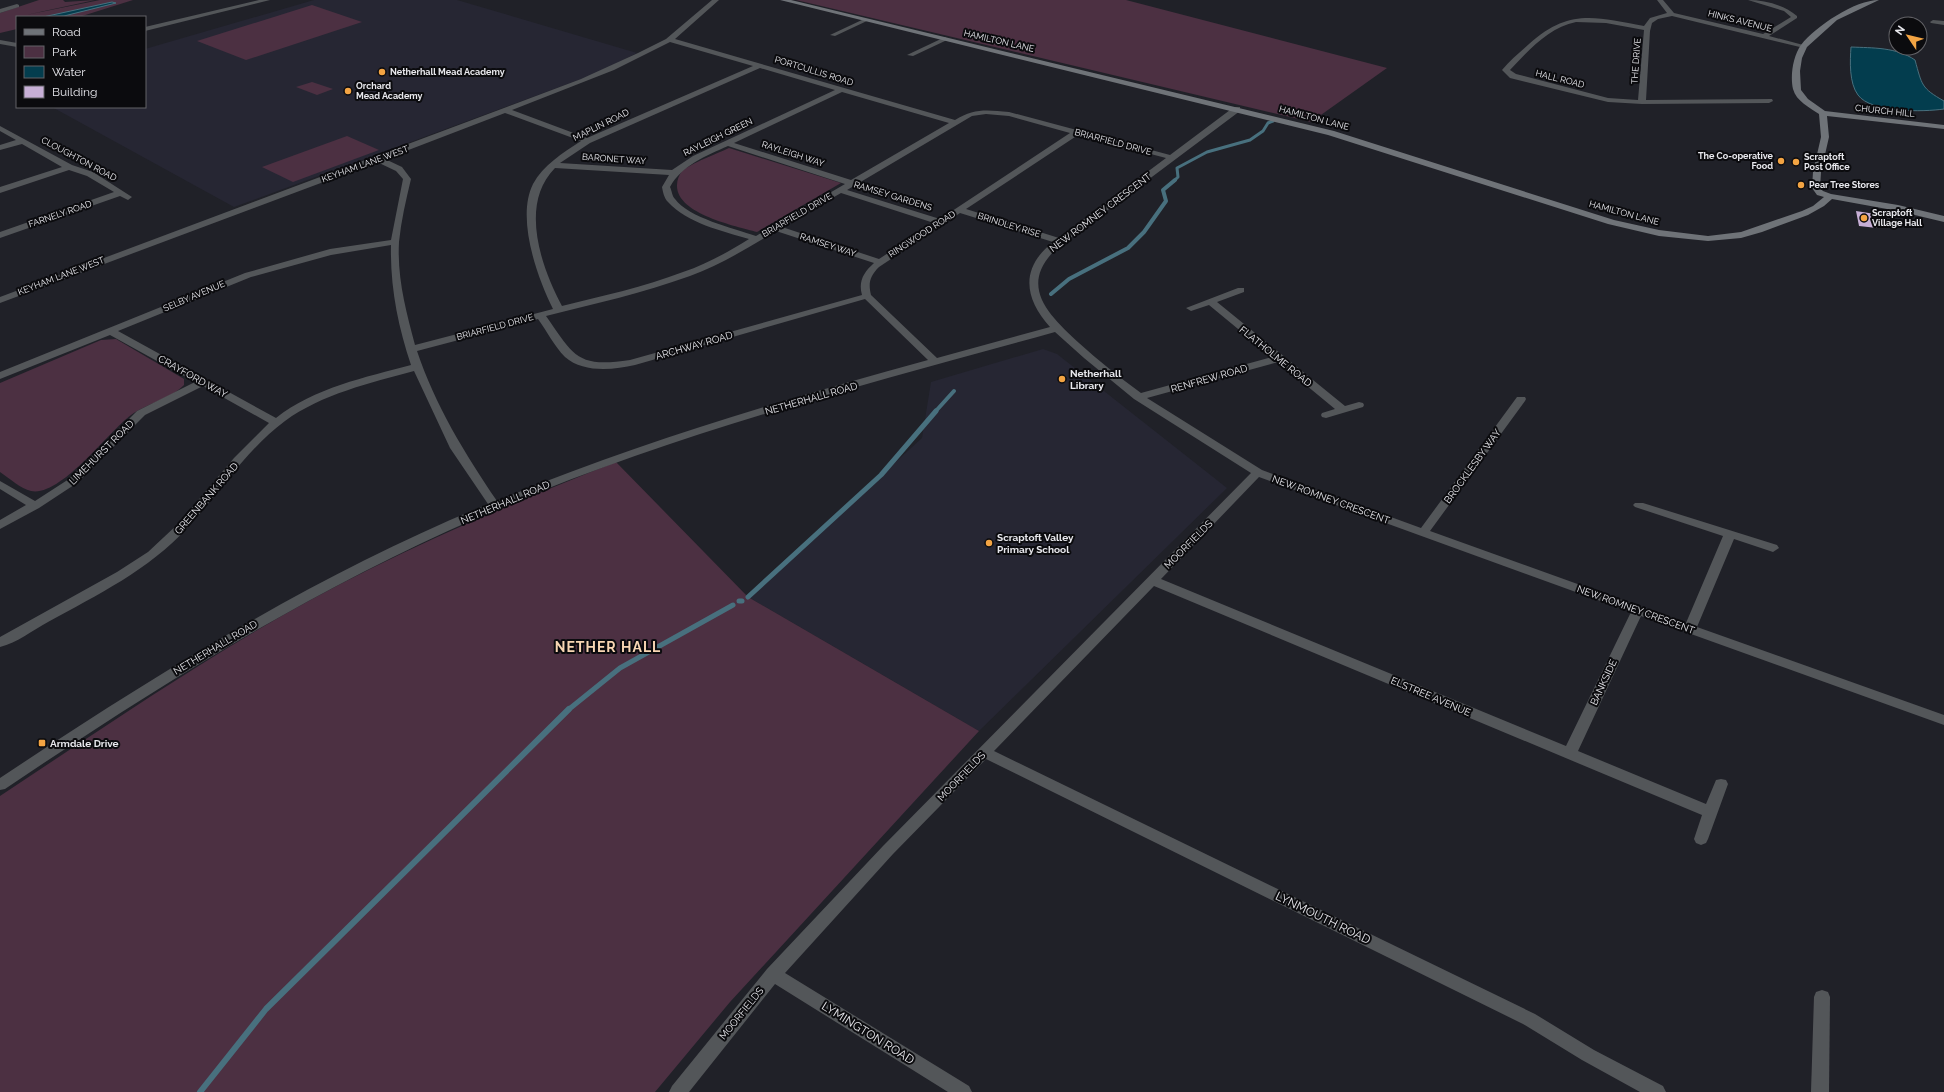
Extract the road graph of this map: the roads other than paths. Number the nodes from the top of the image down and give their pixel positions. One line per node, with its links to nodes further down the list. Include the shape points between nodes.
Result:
1 (267, 0): 14 (street)
2 (716, 0): 17 (street, KEYHAM LANE WEST)
3 (783, 0): 10 (street, HAMILTON LANE)
4 (1660, 0): 9 (street)
5 (1751, 0): 16 (street, via 1786,10 1795,17)
6 (1876, 0): 21 (street, via 1835,19)
7 (17, 6): 8 (street)
8 (2, 9)
9 (1672, 14): 13 (street, THE DRIVE, via 1650,20); 16 (street, HINKS AVENUE)
10 (866, 20): 15 (street); 18 (street, HAMILTON LANE)
11 (1933, 22): 12 (street)
12 (1944, 23)
13 (1646, 28): 26 (street, THE DRIVE, via 1648,38); 26 (street, HALL ROAD, via 1588,20 1566,22 1556,26 1506,70 1512,76 1556,88 1608,100)
14 (146, 29)
15 (833, 35)
16 (1764, 36): 21 (street, HINKS AVENUE)
17 (669, 39): 23 (street, PORTCULLIS ROAD); 28 (street, KEYHAM LANE WEST, via 564,89)
18 (945, 39): 22 (street); 27 (street, HAMILTON LANE)
19 (0, 42): 20 (street)
20 (16, 45)
21 (1804, 46): 29 (street, via 1798,58 1797,90 1805,101)
22 (911, 56)
23 (761, 65): 24 (street, PORTCULLIS ROAD); 35 (street, MAPLIN ROAD)
24 (842, 89): 30 (street, PORTCULLIS ROAD); 36 (street, RAYLEIGH GREEN)
25 (1770, 101): 26 (street, HALL ROAD)
26 (1642, 102)
27 (1238, 109): 38 (street, NEW ROMNEY CRESCENT); 47 (street, HAMILTON LANE, via 1338,135 1611,222 1657,233 1707,238 1741,235 1804,214 1824,204)
28 (506, 111): 35 (street); 39 (street, KEYHAM LANE WEST)
29 (1823, 113): 31 (street, CHURCH HILL); 47 (street, via 1825,137 1816,188 1820,193)
30 (954, 122): 33 (street, BRIARFIELD DRIVE, via 975,113 998,112); 43 (street, BRIARFIELD DRIVE)
31 (1944, 127)
32 (0, 128): 34 (street, CLOUGHTON ROAD)
33 (1077, 132): 38 (street, BRIARFIELD DRIVE); 48 (street, RINGWOOD ROAD)
34 (23, 141): 37 (street); 41 (street, CLOUGHTON ROAD)
35 (588, 141): 40 (street, MAPLIN ROAD)
36 (727, 143): 42 (street, RAYLEIGH GREEN, via 689,162); 43 (street, RAYLEIGH WAY)
37 (0, 148)
38 (1173, 158): 54 (street, NEW ROMNEY CRESCENT)
39 (378, 159): 55 (street, via 399,169 407,179); 59 (street, KEYHAM LANE WEST, via 186,228)
40 (553, 165): 42 (street, BARONET WAY); 62 (street, MAPLIN ROAD, via 542,177 534,192 531,217 539,261)
41 (69, 167): 44 (street); 46 (street, CLOUGHTON ROAD, via 90,174)
42 (674, 173): 53 (street, via 667,190 675,206 699,219)
43 (852, 183): 45 (street, BRIARFIELD DRIVE)
44 (0, 190)
45 (839, 190): 50 (street, RAMSEY GARDENS); 51 (street, BRIARFIELD DRIVE)
46 (124, 195): 52 (street, FARNELY ROAD)
47 (1830, 196): 49 (street)
48 (959, 210): 50 (street, RINGWOOD ROAD); 54 (street, BRINDLEY RISE)
49 (1944, 219)
50 (942, 222): 56 (street, RINGWOOD ROAD)
51 (775, 228): 53 (street, BRIARFIELD DRIVE); 56 (street, RAMSEY WAY)
52 (0, 235)
53 (757, 239): 62 (street, BRIARFIELD DRIVE, via 722,259 686,274)
54 (1060, 241): 64 (street, NEW ROMNEY CRESCENT, via 1042,256 1034,279 1038,303)
55 (395, 242): 65 (street, SELBY AVENUE, via 330,252 268,268); 66 (street, via 400,304)
56 (881, 262): 58 (street, RINGWOOD ROAD, via 870,270 864,280)
57 (1241, 290): 60 (street)
58 (867, 296): 63 (street, ARCHWAY ROAD, via 631,363 609,365 589,364 570,356); 68 (street)
59 (0, 300)
60 (1210, 301): 61 (street); 67 (street, FLATHOLME ROAD)
61 (1191, 308)
62 (559, 310): 63 (street, BRIARFIELD DRIVE)
63 (540, 315): 66 (street, BRIARFIELD DRIVE)
64 (1057, 328): 68 (street, NETHERHALL ROAD); 72 (street, NEW ROMNEY CRESCENT, via 1090,360)
65 (110, 331): 70 (street, SELBY AVENUE); 71 (street, CRAYFORD WAY)
66 (411, 349): 69 (street)
67 (1279, 358): 72 (street, RENFREW ROAD); 75 (street, FLATHOLME ROAD)
68 (936, 362): 80 (street, NETHERHALL ROAD, via 662,442)
69 (417, 367): 77 (street, GREENBANK ROAD, via 352,385); 80 (street, via 456,448)
70 (0, 376)
71 (203, 382): 77 (street, CRAYFORD WAY); 82 (street, LIMEHURST ROAD, via 141,413 72,481)
72 (1138, 397): 78 (street, NEW ROMNEY CRESCENT)
73 (1521, 400): 84 (street, BROCKLESBY WAY)
74 (1359, 405): 75 (street)
75 (1342, 410): 76 (street)
76 (1326, 415)
77 (276, 422): 90 (street, GREENBANK ROAD, via 248,450 177,532 152,555 129,571)
78 (1258, 472): 84 (street, NEW ROMNEY CRESCENT); 87 (street, MOORFIELDS)
79 (0, 484): 82 (street)
80 (494, 505): 95 (street, NETHERHALL ROAD, via 406,545 278,610 101,718)
81 (1639, 505): 85 (street)
82 (35, 506): 83 (street, LIMEHURST ROAD)
83 (0, 525)
84 (1423, 533): 88 (street, NEW ROMNEY CRESCENT)
85 (1730, 534): 86 (street); 89 (street)
86 (1773, 548)
87 (1152, 580): 92 (street, MOORFIELDS); 93 (street, ELSTREE AVENUE)
88 (1638, 610): 89 (street, NEW ROMNEY CRESCENT); 93 (street, BANKSIDE)
89 (1690, 629): 91 (street, NEW ROMNEY CRESCENT)
90 (0, 643)
91 (1944, 720)
92 (984, 752): 98 (street, MOORFIELDS, via 888,850); 102 (street, LYNMOUTH ROAD, via 1529,1019 1588,1055)
93 (1569, 754): 96 (street, ELSTREE AVENUE)
94 (1721, 784): 96 (street)
95 (0, 785)
96 (1711, 812): 97 (street)
97 (1701, 839)
98 (773, 974): 100 (street, MOORFIELDS); 101 (street, LYMINGTON ROAD)
99 (1822, 997): 103 (street)
100 (678, 1092)
101 (963, 1092)
102 (1657, 1092)
103 (1820, 1092)

